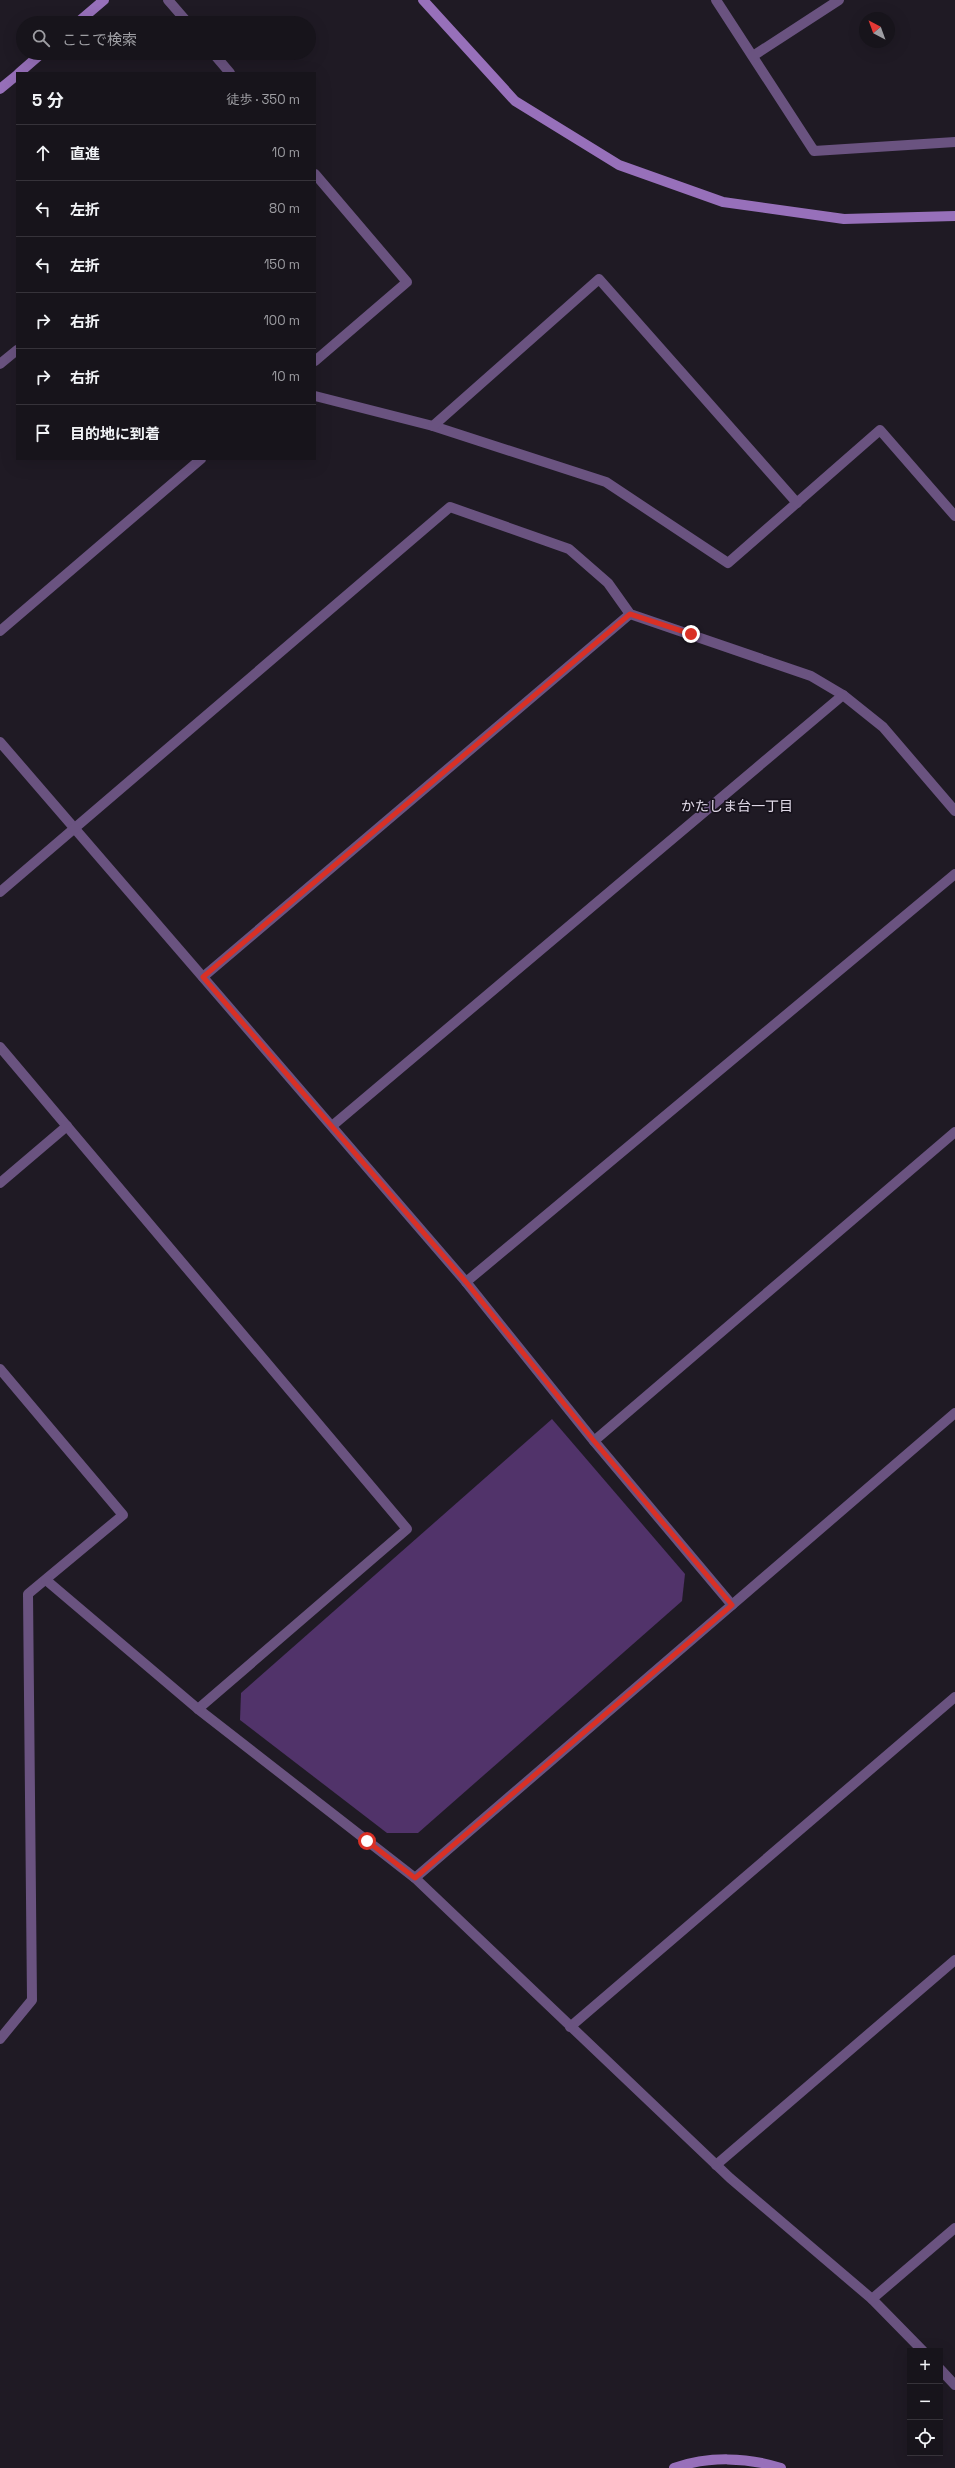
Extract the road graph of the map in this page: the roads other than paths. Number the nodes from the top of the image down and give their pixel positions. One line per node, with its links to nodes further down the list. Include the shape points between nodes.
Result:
1 (104, 0): 6 (street)
2 (168, 0): 7 (street)
3 (423, 0): 17 (street, via 516,101 619,165 723,202 844,219)
4 (716, 0): 8 (street)
5 (839, 0): 8 (street)
6 (85, 16)
7 (182, 16)
8 (752, 56): 15 (street, via 814,151)
9 (34, 60): 11 (street)
10 (219, 60): 12 (street)
11 (20, 72)
12 (229, 72)
13 (16, 76): 14 (street)
14 (0, 90)
15 (955, 142)
16 (316, 175): 19 (street, via 407,282)
17 (955, 216)
18 (16, 351): 20 (street)
19 (316, 360)
20 (0, 364)
21 (316, 396): 22 (street)
22 (433, 426): 24 (street, via 606,482 728,564); 24 (street, via 599,279)
23 (200, 460): 27 (street)
24 (797, 503): 25 (street, via 880,430)
25 (955, 516)
26 (630, 614): 28 (street, via 811,676); 31 (street, via 608,583 569,549 450,507); 34 (street)
27 (0, 631)
28 (843, 695): 30 (street, via 883,727); 37 (street)
29 (0, 742): 31 (street)
30 (955, 811)
31 (75, 829): 33 (street); 34 (street)
32 (955, 874): 40 (street)
33 (0, 892)
34 (203, 977): 37 (street)
35 (0, 1047): 36 (street)
36 (67, 1126): 39 (street); 47 (street, via 407,1529)
37 (332, 1126): 40 (street)
38 (955, 1132): 43 (street)
39 (0, 1183)
40 (466, 1282): 43 (street)
41 (0, 1369): 44 (street, via 123,1515)
42 (955, 1413): 45 (street)
43 (594, 1441): 45 (street)
44 (46, 1580): 47 (street); 51 (street, via 28,1594 32,2000)
45 (732, 1605): 48 (street)
46 (955, 1697): 50 (street)
47 (198, 1709): 48 (street)
48 (415, 1878): 50 (street)
49 (955, 1960): 52 (street)
50 (570, 2027): 52 (street)
51 (0, 2039)
52 (716, 2165): 54 (street)
53 (955, 2228): 54 (street)
54 (872, 2299): 55 (street)
55 (920, 2348)
56 (943, 2372): 57 (street)
57 (955, 2385)
58 (674, 2468): 59 (street, via 707,2460 741,2460 767,2463)
59 (781, 2468)

